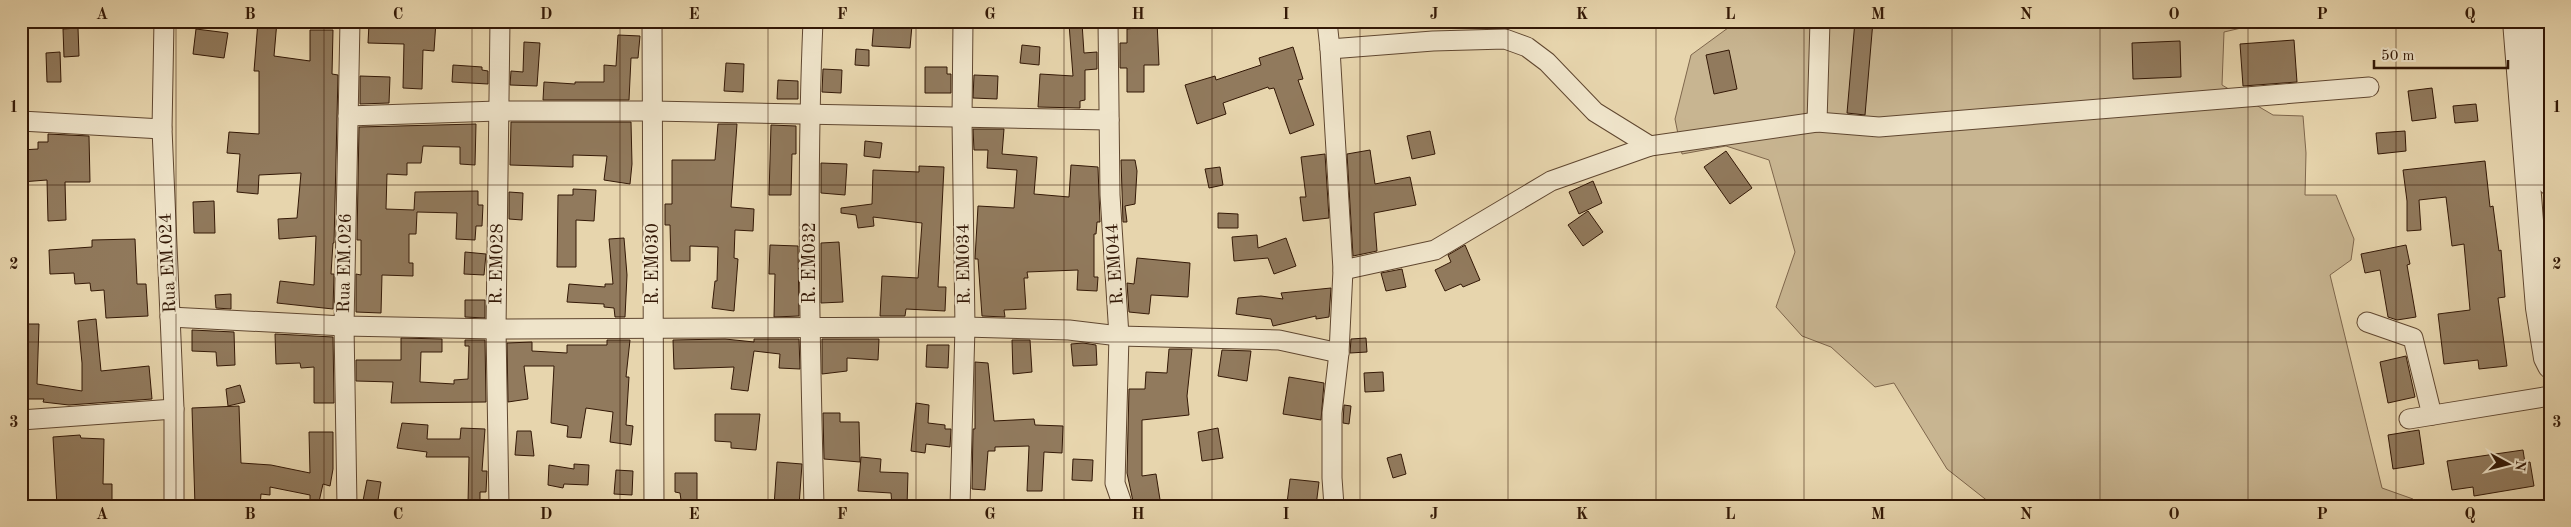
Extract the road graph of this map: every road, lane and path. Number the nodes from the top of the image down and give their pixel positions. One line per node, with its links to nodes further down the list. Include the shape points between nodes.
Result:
1 (164, 21): 22 (street, Rua EM.024)
2 (350, 21): 17 (street, Rua EM.026)
3 (500, 21): 14 (street, R. EM028)
4 (652, 21): 15 (street, R. EM030)
5 (813, 21): 16 (street, R. EM032)
6 (964, 21): 18 (street, R. EM034)
7 (1108, 21): 19 (street, R. EM044)
8 (1327, 21): 12 (street)
9 (1820, 21): 21 (street)
10 (2515, 21): 35 (street, via 2538,308)
11 (2535, 21): 24 (street)
12 (1330, 49): 23 (street, via 1505,39 1527,47 1547,62 1594,112); 25 (street)
13 (2369, 87): 21 (street, via 1879,127)
14 (498, 111): 15 (street); 17 (street); 32 (street, R. EM028)
15 (652, 111): 16 (street); 30 (street, R. EM030)
16 (809, 113): 18 (street); 29 (street, R. EM032)
17 (348, 116): 28 (street, Rua EM.026)
18 (962, 119): 19 (street); 31 (street, R. EM034)
19 (1109, 120): 33 (street, R. EM044)
20 (21, 121): 22 (street)
21 (1817, 122): 23 (street)
22 (162, 129): 26 (street, Rua EM.024)
23 (1650, 146): 25 (street, via 1551,181 1435,250)
24 (2550, 183)
25 (1343, 270): 34 (street)
26 (170, 317): 28 (street); 37 (street, Rua EM.024)
27 (2367, 322): 38 (street, via 2413,338)
28 (344, 326): 32 (street); 42 (street, Rua EM.026)
29 (810, 327): 30 (street); 31 (street); 45 (street, R. EM032)
30 (653, 328): 32 (street); 44 (street, R. EM030)
31 (964, 328): 33 (street, via 1069,330); 46 (street, R. EM034)
32 (496, 329): 43 (street, R. EM028)
33 (1119, 336): 34 (street, via 1279,340); 47 (street, R. EM044, via 1115,483)
34 (1339, 353): 48 (street, via 1332,413)
35 (2550, 366)
36 (2550, 396): 38 (street)
37 (174, 409): 40 (street); 41 (street, Rua EM.024)
38 (2432, 415): 39 (street)
39 (2409, 418)
40 (21, 420)
41 (174, 506)
42 (346, 506)
43 (499, 506)
44 (654, 506)
45 (814, 506)
46 (960, 506)
47 (1123, 506)
48 (1334, 506)

